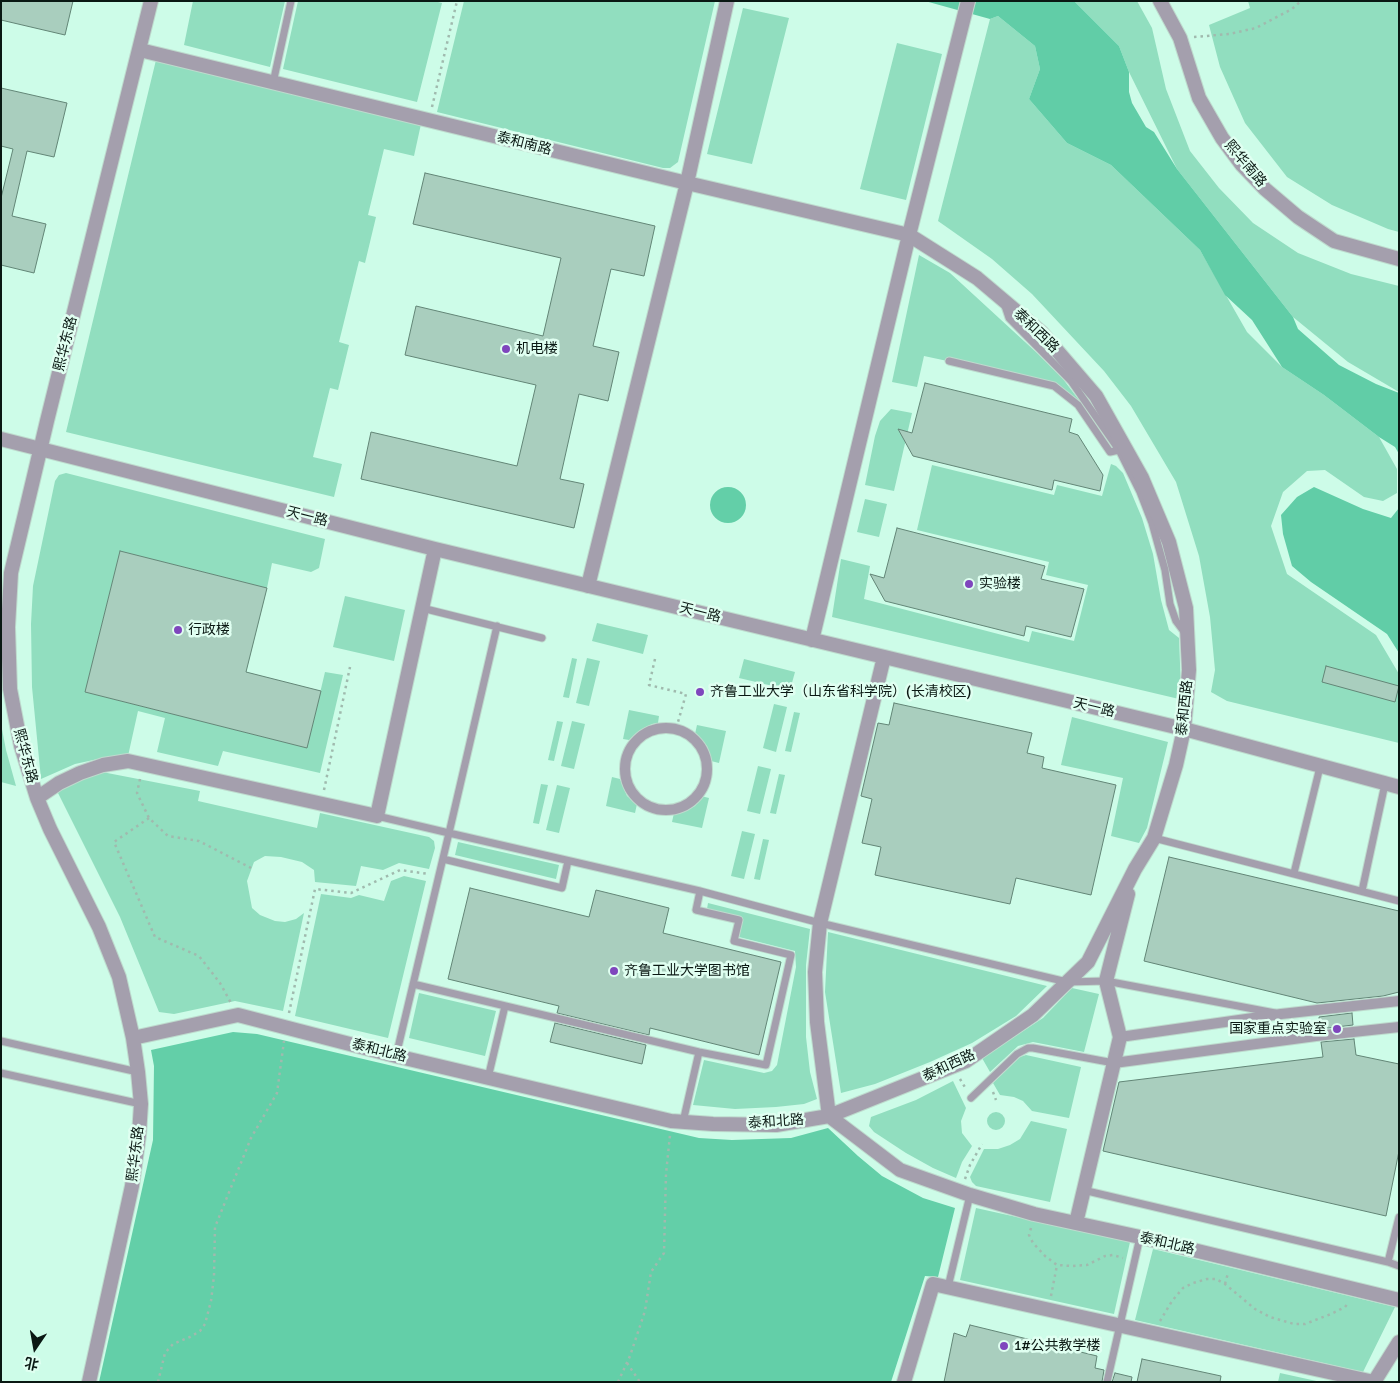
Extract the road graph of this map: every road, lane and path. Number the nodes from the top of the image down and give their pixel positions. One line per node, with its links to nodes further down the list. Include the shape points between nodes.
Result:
1 (151, 1): 9 (street, 熙华东路)
2 (291, 1): 10 (lane)
3 (457, 1): 11 (path)
4 (727, 1): 12 (street)
5 (968, 1): 13 (street)
6 (1160, 1): 8 (street, 熙华南路)
7 (1301, 1): 8 (path, via 1256,28 1230,34)
8 (1180, 38): 14 (street, 熙华南路, via 1199,98 1222,138 1266,190 1334,241)
9 (140, 50): 10 (street, 泰和南路); 18 (street, 熙华东路)
10 (273, 83): 11 (street, 泰和南路)
11 (428, 120): 12 (street, 泰和南路)
12 (687, 183): 13 (street, 泰和南路); 21 (street)
13 (909, 235): 15 (street, 泰和西路, via 977,278); 26 (street)
14 (1399, 259)
15 (1004, 300): 19 (lane, via 1009,318 1070,380); 24 (street, 泰和西路, via 1041,332 1096,396 1142,478 1170,542 1186,608)
16 (950, 361): 19 (lane, via 1054,386 1078,405 1110,452)
17 (1, 439): 18 (street, 天一路)
18 (41, 449): 20 (street, 天一路); 30 (street, 熙华东路, via 12,573)
19 (1119, 450): 24 (lane, via 1152,523 1170,604)
20 (435, 549): 21 (street, 天一路); 22 (street)
21 (588, 586): 26 (street, 天一路)
22 (422, 608): 23 (lane); 39 (street)
23 (497, 626): 25 (lane); 41 (lane)
24 (1187, 637): 32 (street, 泰和西路)
25 (542, 638)
26 (812, 640): 27 (street, 天一路)
27 (884, 657): 32 (street, 天一路); 52 (street)
28 (655, 659): 31 (path, via 649,685 686,694)
29 (350, 667): 38 (path)
30 (6, 688): 37 (street, 熙华东路)
31 (676, 729): 31 (street, via 688,734 704,754 706,779 692,800 681,807 656,808 634,794 625,771 626,758 631,747 651,730)
32 (1184, 729): 34 (street, 天一路); 42 (street, 泰和西路)
33 (144, 764): 37 (street, via 128,761 103,765 80,773); 38 (street); 40 (path, via 137,793)
34 (1320, 767): 35 (street, 天一路); 47 (lane)
35 (1385, 784): 36 (street, 天一路); 50 (lane)
36 (1399, 788)
37 (36, 798): 63 (street, 熙华东路, via 99,927 118,977)
38 (321, 804): 39 (street)
39 (377, 816): 41 (lane)
40 (149, 818): 45 (path, via 168,836 199,841); 59 (path, via 114,842 155,937 199,956 220,983)
41 (450, 833): 43 (lane); 44 (lane)
42 (1154, 838): 46 (street, 泰和西路); 47 (lane)
43 (443, 859): 44 (lane, via 562,888); 48 (lane)
44 (568, 861): 49 (lane)
45 (251, 868)
46 (1135, 869): 53 (street); 54 (street, 泰和西路, via 1088,962)
47 (1294, 873): 50 (lane)
48 (439, 876): 55 (lane); 60 (path, via 400,870 350,893 315,889)
49 (700, 891): 52 (lane); 65 (lane, via 696,910 739,920 734,941 791,955 766,1065)
50 (1362, 891): 51 (lane)
51 (1399, 901)
52 (820, 923): 54 (lane); 73 (street, via 816,972 817,1022)
53 (1106, 981): 54 (lane); 58 (lane); 62 (street)
54 (1067, 982): 73 (street, 泰和西路, via 1033,1015 966,1061)
55 (413, 984): 57 (lane); 66 (lane)
56 (1399, 1001): 58 (street)
57 (505, 1006): 65 (lane); 70 (lane)
58 (1281, 1014): 62 (street)
59 (238, 1015): 60 (street, 泰和北路); 63 (street, 泰和北路)
60 (286, 1027): 66 (street, 泰和北路); 95 (path, via 277,1093 251,1138 215,1227 214,1276 205,1324 200,1331 173,1344 165,1353)
61 (1399, 1027): 67 (street)
62 (1120, 1037): 67 (street)
63 (133, 1038): 69 (street, 熙华东路)
64 (1, 1041): 69 (lane)
65 (699, 1052): 74 (lane)
66 (396, 1056): 70 (street, 泰和北路)
67 (1114, 1063): 71 (lane, via 1028,1048 1017,1054); 76 (street)
68 (1, 1072): 72 (lane)
69 (138, 1072): 72 (street, 熙华东路)
70 (488, 1078): 74 (street, 泰和北路)
71 (970, 1098)
72 (141, 1104): 94 (street, 熙华东路, via 132,1186)
73 (829, 1116): 74 (street, 泰和北路, via 776,1125); 77 (street, 泰和北路, via 900,1170)
74 (677, 1122): 93 (path, via 666,1174 664,1253 652,1272 644,1311)
75 (982, 1144): 77 (path, via 970,1165)
76 (1084, 1190): 80 (street); 83 (lane)
77 (966, 1194): 78 (street, 泰和北路); 86 (lane)
78 (1034, 1214): 80 (street, 泰和北路); 84 (path, via 1029,1235 1045,1256)
79 (1399, 1217): 83 (lane)
80 (1076, 1223): 81 (street, 泰和北路)
81 (1140, 1237): 82 (lane); 87 (street, 泰和北路)
82 (1135, 1260): 84 (path, via 1105,1256 1087,1265); 90 (lane)
83 (1388, 1262): 85 (lane)
84 (1057, 1265): 89 (path)
85 (1399, 1266)
86 (948, 1287): 89 (street); 98 (street, via 933,1284)
87 (1352, 1287): 88 (street, 泰和北路); 91 (path, via 1345,1307 1305,1324 1294,1324 1270,1317 1225,1284 1206,1278 1183,1288 1162,1317)
88 (1399, 1300)
89 (1048, 1310): 90 (street)
90 (1120, 1326): 91 (street); 99 (lane)
91 (1156, 1334): 100 (street)
92 (1399, 1342): 100 (street)
93 (627, 1363): 96 (path); 97 (path)
94 (89, 1382)
95 (158, 1382)
96 (618, 1382)
97 (640, 1382)
98 (904, 1382)
99 (1107, 1382)
100 (1374, 1382)

